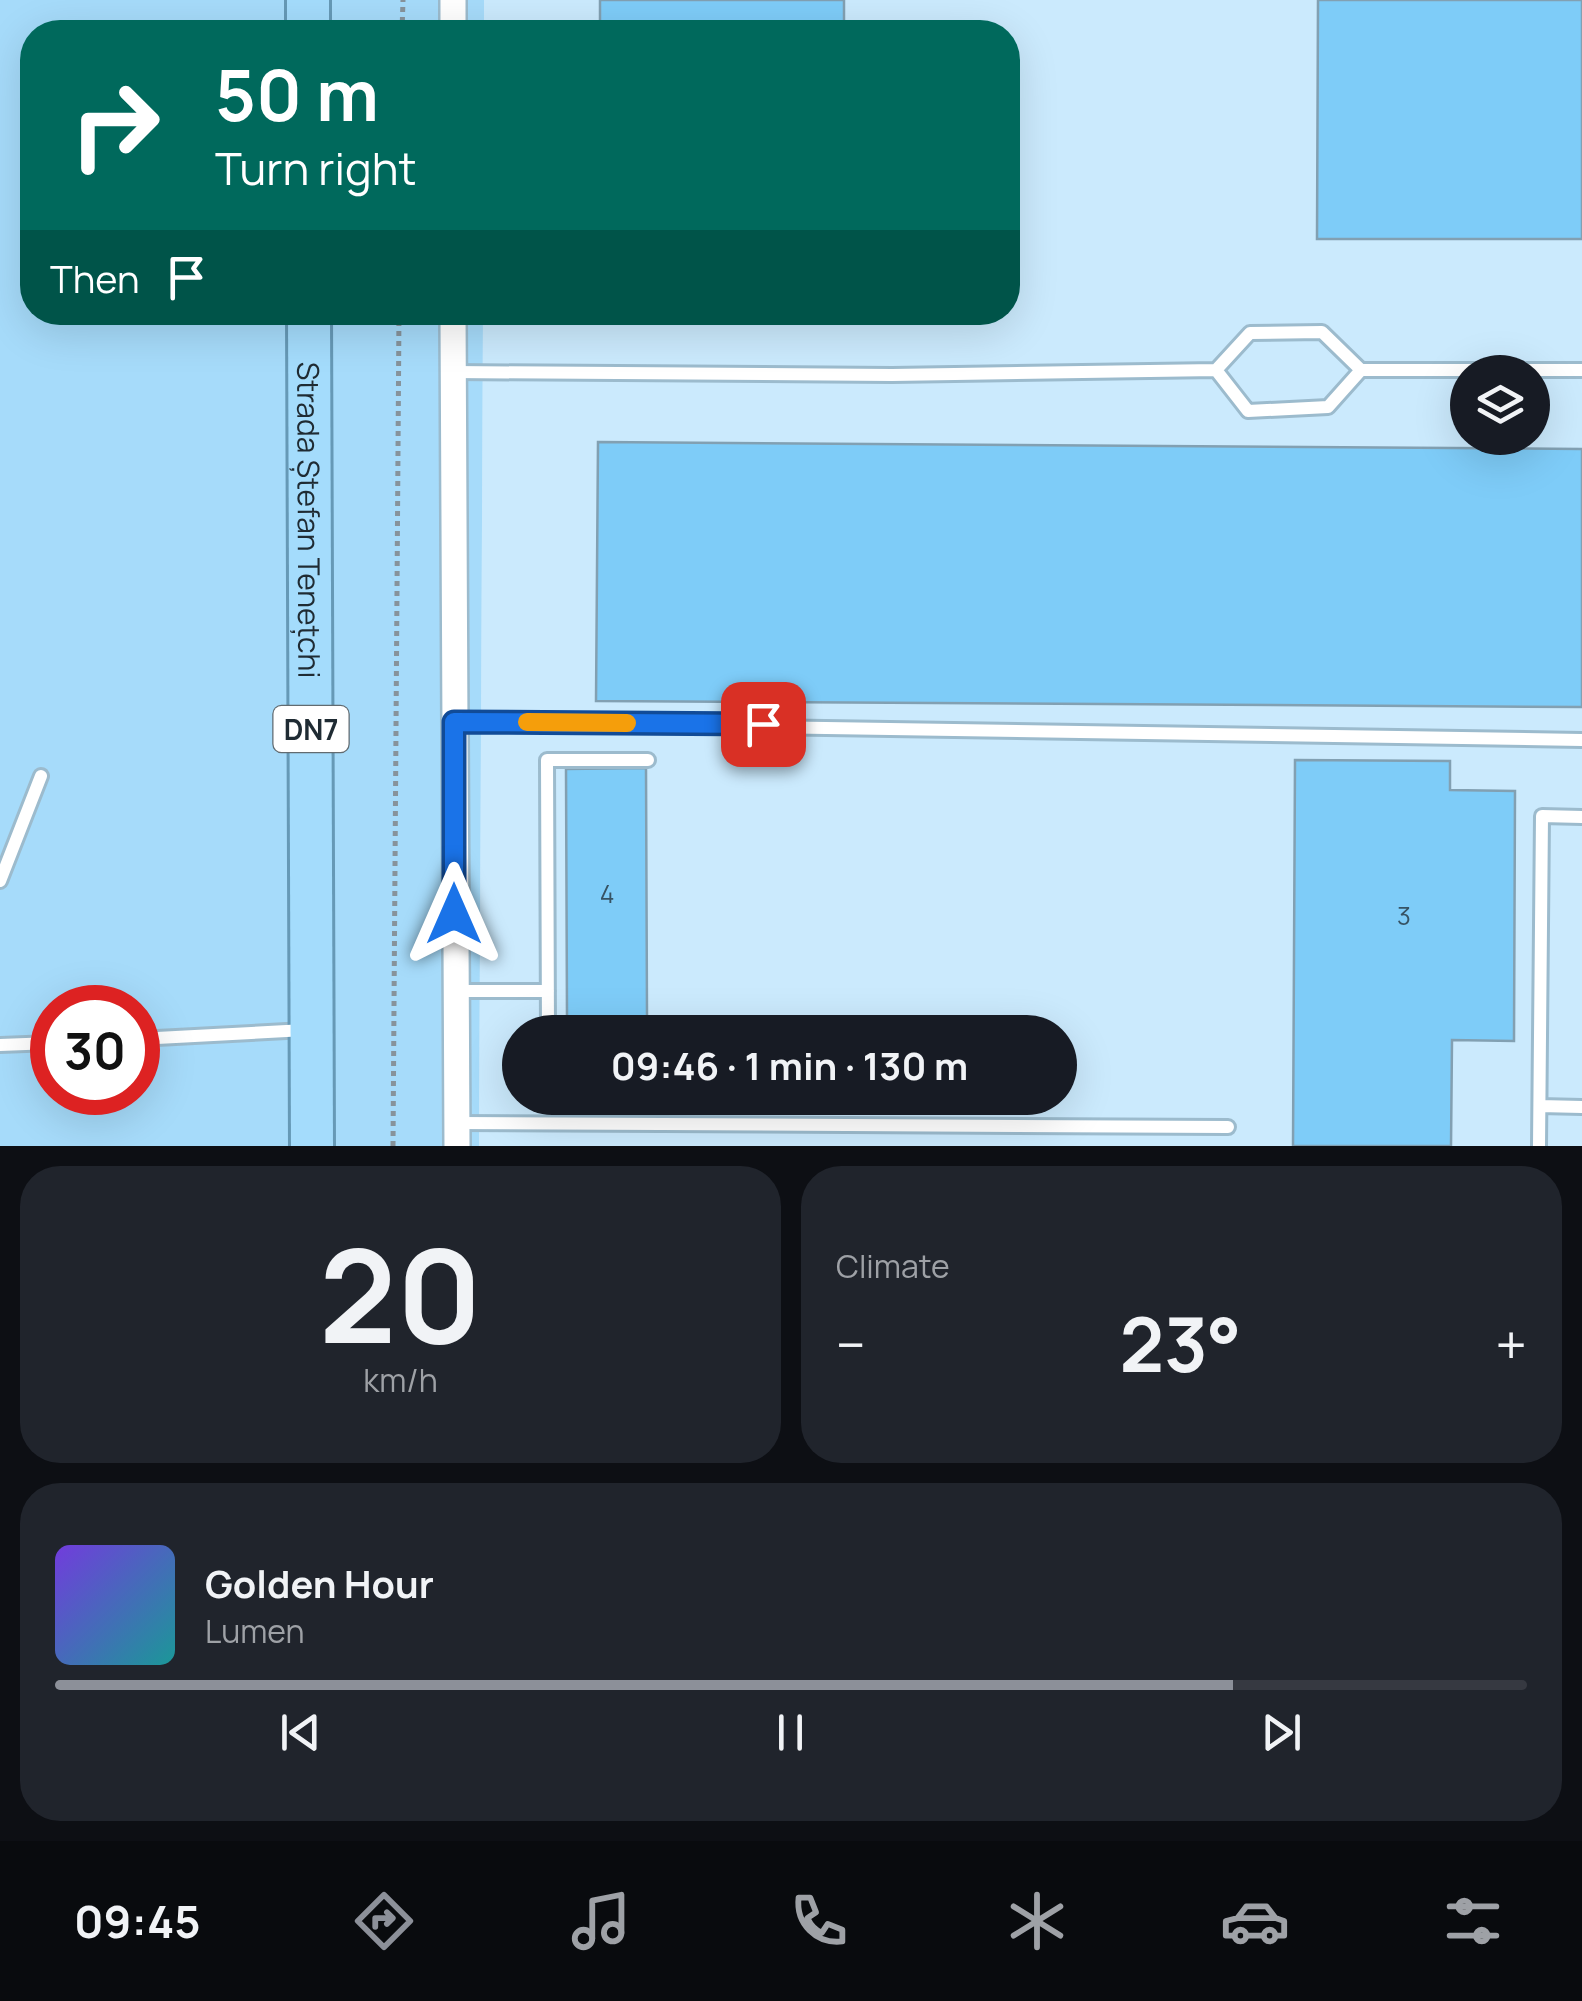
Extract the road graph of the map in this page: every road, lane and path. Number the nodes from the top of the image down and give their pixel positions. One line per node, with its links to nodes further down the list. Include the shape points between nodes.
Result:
1 (309, 325): 17 (highway, Strada Ștefan Tenețchi / DN7)
2 (399, 325): 26 (path)
3 (454, 325): 7 (street)
4 (1216, 370): 5 (lane, via 1250,334 1322,332); 5 (lane, via 1248,411 1328,408); 7 (lane)
5 (1361, 370): 6 (lane)
6 (1582, 370)
7 (454, 372): 8 (street)
8 (454, 722): 9 (lane); 14 (street)
9 (1582, 740)
10 (648, 760): 15 (lane, via 547,760)
11 (40, 776): 13 (lane)
12 (1582, 817): 21 (lane, via 1542,816)
13 (0, 881)
14 (454, 990): 15 (lane); 24 (street)
15 (548, 992): 16 (lane)
16 (548, 1015)
17 (312, 1030): 18 (lane); 25 (highway, Strada Ștefan Tenețchi / DN7)
18 (160, 1037)
19 (30, 1044): 20 (lane)
20 (0, 1045)
21 (1540, 1106): 22 (lane); 27 (lane)
22 (1582, 1107)
23 (1228, 1127): 24 (lane)
24 (457, 1134)
25 (312, 1146)
26 (393, 1146)
27 (1539, 1146)

